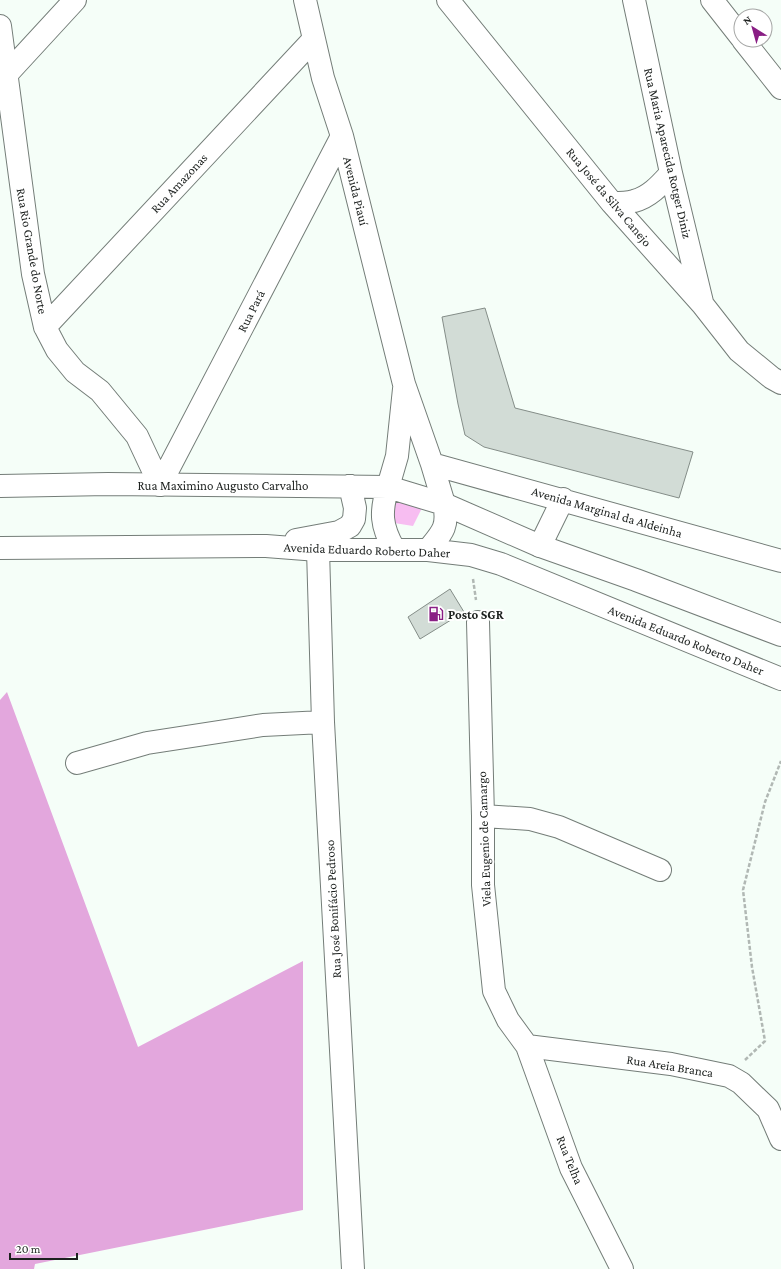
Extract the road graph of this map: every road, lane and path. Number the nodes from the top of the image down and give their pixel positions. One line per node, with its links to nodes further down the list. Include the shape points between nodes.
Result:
1 (75, 0): 10 (street)
2 (305, 0): 8 (street, Avenida Piauí)
3 (448, 0): 14 (street, Rua José da Silva Canejo)
4 (634, 0): 13 (street, Rua Maria Aparecida Rotger Diniz)
5 (712, 0): 7 (street)
6 (0, 26): 10 (street, Rua Rio Grande do Norte)
7 (733, 27)
8 (313, 40): 12 (street, Avenida Piauí); 16 (street, Rua Amazonas)
9 (749, 48): 11 (street)
10 (6, 75): 16 (street, Rua Rio Grande do Norte, via 33,274)
11 (781, 88)
12 (342, 136): 18 (street, Avenida Piauí); 20 (street, Rua Pará)
13 (672, 173): 14 (street, via 648,196 634,202); 15 (street, Rua Maria Aparecida Rotger Diniz)
14 (612, 203): 15 (street, Rua José da Silva Canejo)
15 (703, 305): 17 (street, Rua José da Silva Canejo, via 740,351)
16 (45, 327): 20 (street, Rua Rio Grande do Norte, via 57,350 76,372 100,390 137,436)
17 (781, 383)
18 (404, 384): 19 (street, Avenida Piauí); 23 (street, Avenida Piauí, via 396,456)
19 (432, 464): 24 (street, Avenida Marginal da Aldeinha); 25 (street, Avenida Piauí)
20 (160, 485): 21 (street, Rua Maximino Augusto Carvalho); 22 (street, Rua Maximino Augusto Carvalho)
21 (0, 486)
22 (350, 486): 23 (street, Rua Maximino Augusto Carvalho); 26 (street, via 355,508 350,526 339,532)
23 (388, 487): 25 (street, Rua Maximino Augusto Carvalho); 29 (street, via 383,501 382,516 386,535)
24 (563, 499): 27 (street); 33 (street, Avenida Marginal da Aldeinha)
25 (444, 504): 27 (street); 31 (street, via 447,516 445,525)
26 (266, 546): 28 (street, Avenida Eduardo Roberto Daher); 30 (street, Avenida Eduardo Roberto Daher)
27 (540, 546): 35 (street)
28 (0, 548)
29 (394, 549): 30 (street, Avenida Eduardo Roberto Daher); 31 (street, Avenida Eduardo Roberto Daher)
30 (318, 550): 37 (street, Rua José Bonifácio Pedroso)
31 (428, 550): 32 (street, Avenida Eduardo Roberto Daher)
32 (471, 555): 34 (path); 36 (street, Avenida Eduardo Roberto Daher, via 501,564)
33 (781, 561)
34 (478, 622): 40 (street, Viela Eugenio de Camargo)
35 (781, 635)
36 (781, 679)
37 (323, 722): 39 (street, via 263,725 147,743); 45 (street, Rua José Bonifácio Pedroso)
38 (781, 761): 43 (path, via 765,802 743,890 764,1041)
39 (77, 762)
40 (484, 816): 41 (street, via 530,820 559,827); 42 (street, Viela Eugenio de Camargo, via 484,885 494,991 508,1020)
41 (660, 870)
42 (527, 1046): 43 (street, Rua Areia Branca, via 671,1064); 46 (street, Rua Telha, via 571,1168)
43 (729, 1076): 44 (street, Rua Areia Branca, via 741,1083 768,1109)
44 (781, 1139)
45 (352, 1269)
46 (622, 1269)

